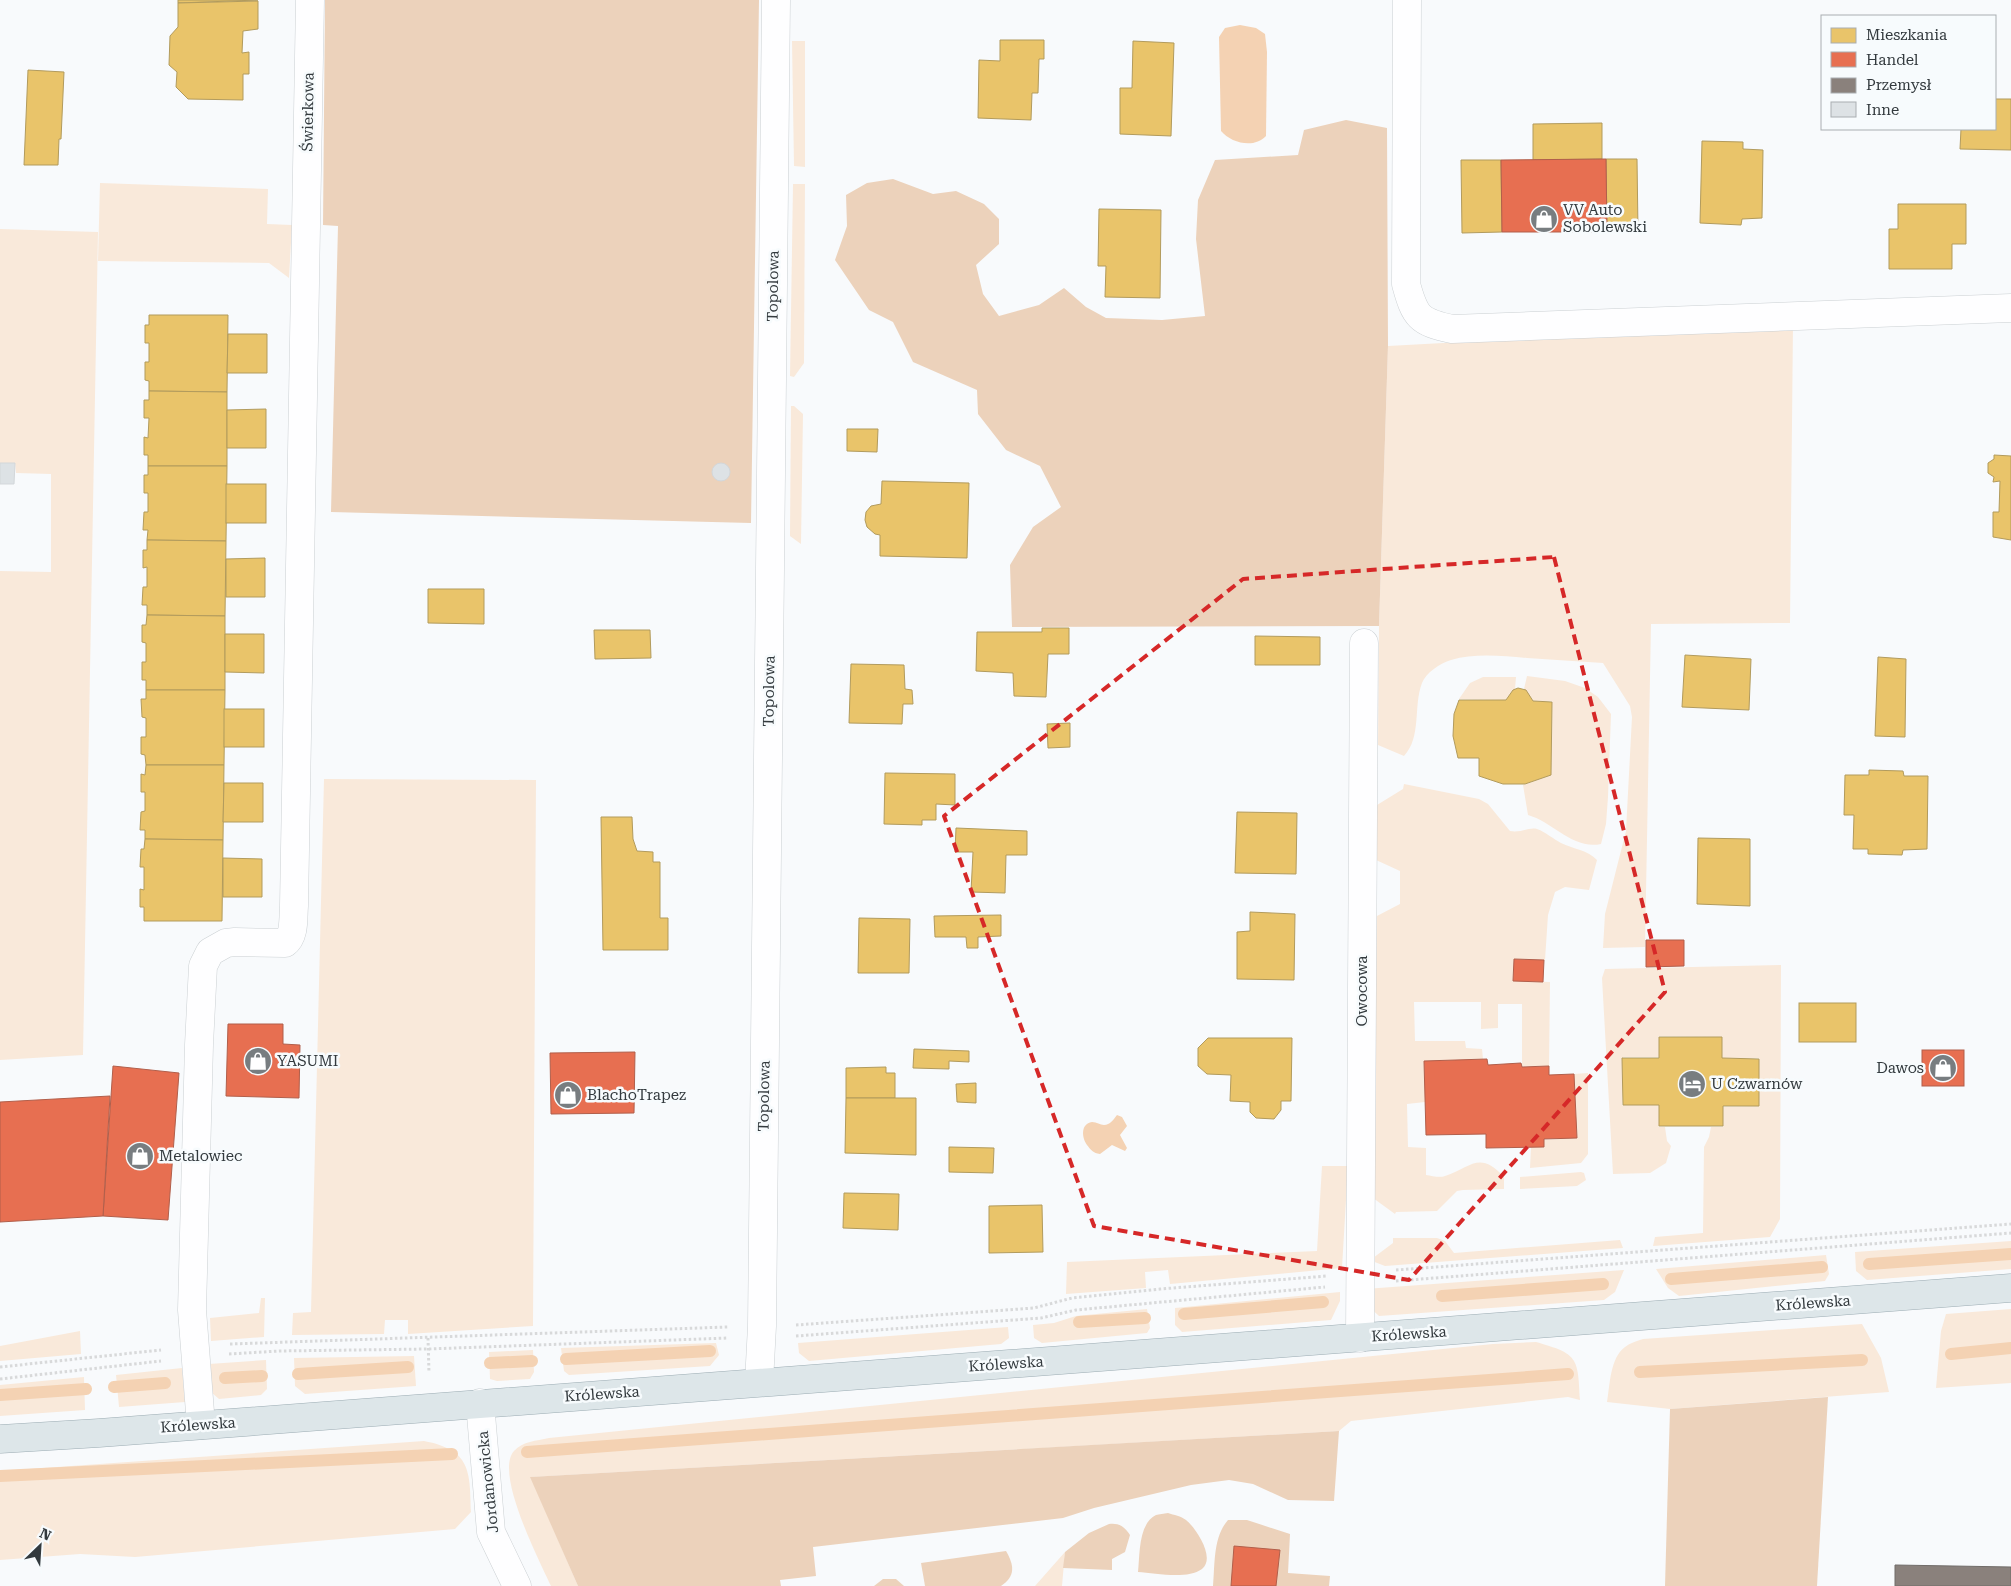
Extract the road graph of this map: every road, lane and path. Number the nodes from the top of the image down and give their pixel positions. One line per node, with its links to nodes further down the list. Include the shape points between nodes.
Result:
1 (310, 0): 20 (street, Świerkowa, via 292,934 290,940 281,944 235,942 218,946 210,952 203,966 192,1310)
2 (776, 0): 24 (street, Topolowa)
3 (1407, 0): 4 (street, via 1406,284 1418,315 1432,324 1452,329)
4 (2011, 308)
5 (1364, 643): 18 (street, Owocowa)
6 (2011, 1224): 8 (path)
7 (2011, 1233): 10 (path)
8 (1390, 1270)
9 (1330, 1276): 13 (path, via 1082,1297 1034,1308)
10 (1388, 1282)
11 (1330, 1287): 15 (path, via 1076,1310 1041,1318)
12 (2011, 1288): 18 (main road, Królewska)
13 (793, 1325)
14 (731, 1327): 16 (path)
15 (794, 1336)
16 (428, 1338): 19 (path); 20 (path, via 279,1342)
17 (735, 1338): 19 (path)
18 (1360, 1338): 24 (main road, Królewska)
19 (428, 1349): 20 (path); 22 (path)
20 (196, 1352): 21 (path); 23 (path); 26 (street)
21 (0, 1367)
22 (429, 1375)
23 (0, 1379)
24 (759, 1382): 25 (main road, Królewska)
25 (480, 1403): 26 (main road, Królewska); 28 (street, Jordanowicka, via 491,1532)
26 (201, 1425): 27 (main road, Królewska)
27 (0, 1439)
28 (517, 1586)

